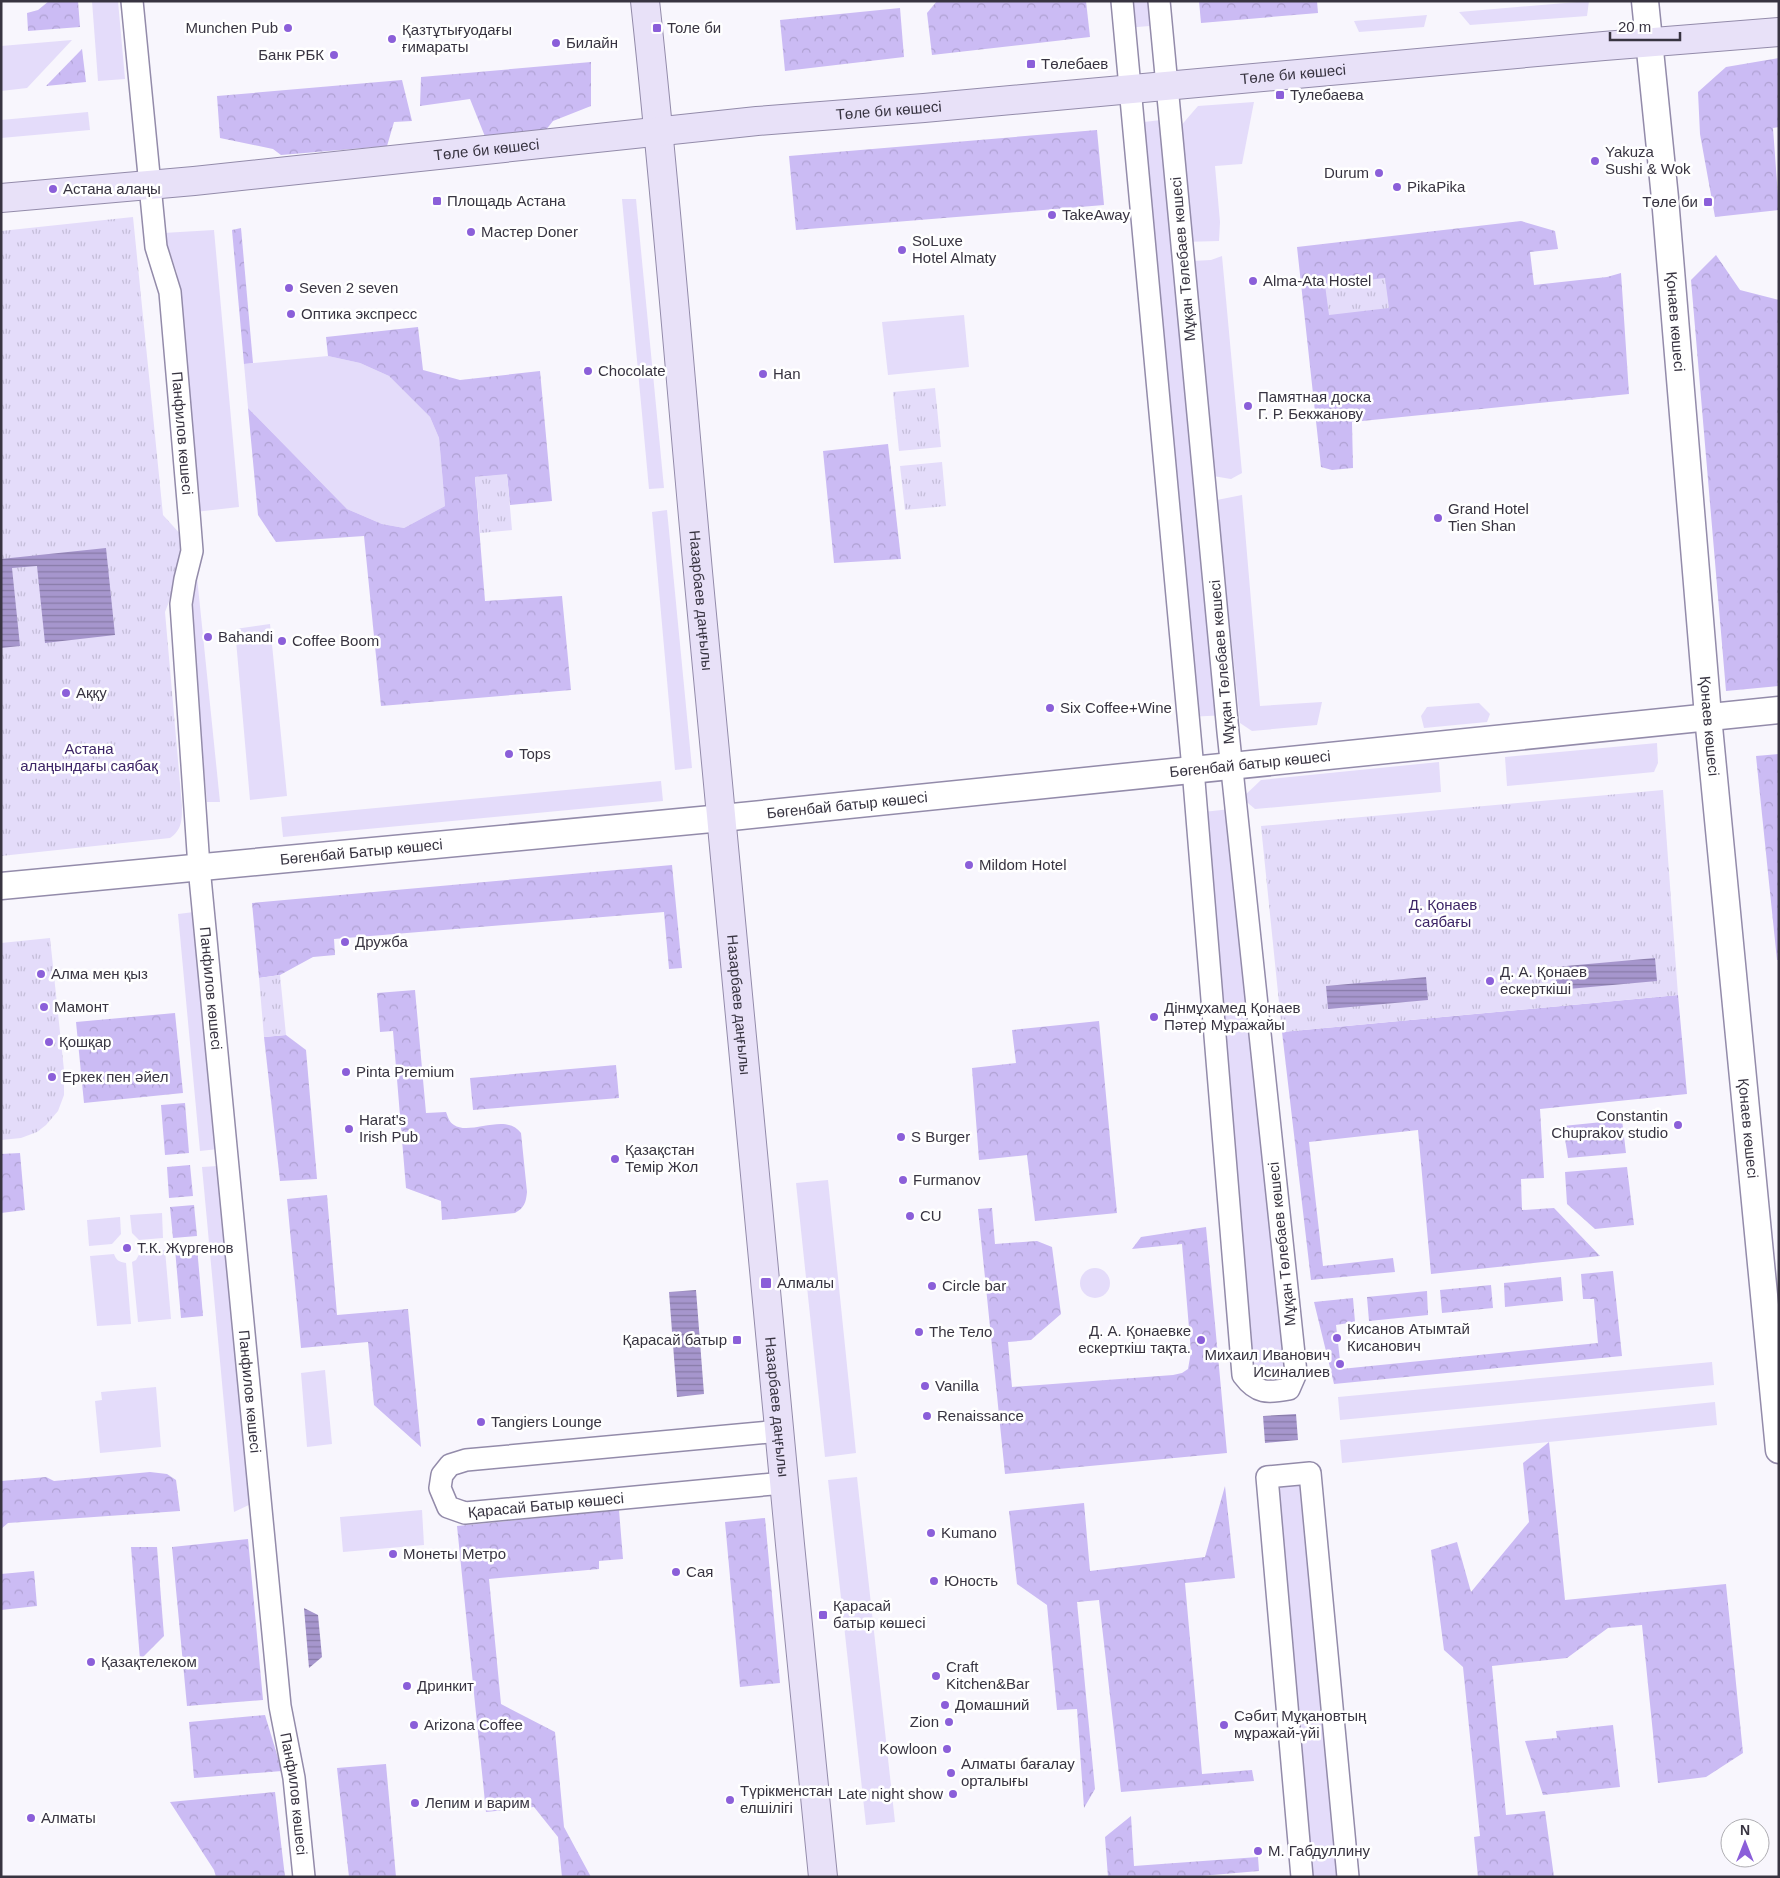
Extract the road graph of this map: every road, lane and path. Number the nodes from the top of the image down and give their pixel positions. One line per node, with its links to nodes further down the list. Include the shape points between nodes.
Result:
1 (132, 1): 11 (street, Панфилов көшесі)
2 (644, 1): 10 (main road, Назарбаев даңғылы)
3 (1122, 1): 9 (street, Мұқан Төлебаев көшесі)
4 (1159, 1): 8 (street, Мұқан Төлебаев көшесі)
5 (1645, 1): 7 (street, Қонаев көшесі)
6 (1779, 32): 7 (main road, Төле би көшесі)
7 (1650, 44): 8 (main road, Төле би көшесі); 14 (street, Қонаев көшесі)
8 (1167, 86): 9 (main road, Төле би көшесі); 15 (street, Мұқан Төлебаев көшесі)
9 (1131, 90): 10 (main road, Төле би көшесі); 16 (street, Мұқан Төлебаев көшесі)
10 (659, 131): 11 (main road, Төле би көшесі); 17 (main road, Назарбаев даңғылы)
11 (151, 184): 12 (main road, Төле би көшесі); 18 (street, Панфилов көшесі, via 156,251 170,292 192,551 181,604)
12 (1, 198)
13 (1779, 710): 14 (street, Бөгенбай батыр көшесі)
14 (1708, 716): 15 (street, Бөгенбай батыр көшесі); 20 (street, Қонаев көшесі)
15 (1232, 765): 16 (street, Бөгенбай батыр көшесі); 16 (street, Мұқан Төлебаев көшесі, via 1296,1373 1289,1389 1266,1392 1251,1386 1243,1375)
16 (1193, 769): 17 (street, Бөгенбай батыр көшесі)
17 (722, 818): 18 (street, Бөгенбай Батыр көшесі); 21 (main road, Назарбаев даңғылы)
18 (199, 867): 19 (street, Бөгенбай Батыр көшесі); 24 (street, Панфилов көшесі, via 280,1706 294,1778)
19 (1, 886)
20 (1776, 1383): 22 (street, Қонаев көшесі)
21 (780, 1431): 23 (main road, Назарбаев даңғылы); 23 (street, Қарасай Батыр көшесі, via 466,1460 450,1465 442,1475 440,1488 448,1507 465,1514)
22 (1779, 1450)
23 (784, 1483): 25 (main road, Назарбаев даңғылы)
24 (304, 1877)
25 (824, 1877)
26 (1302, 1877): 27 (street, via 1267,1477 1310,1473)
27 (1348, 1877)

